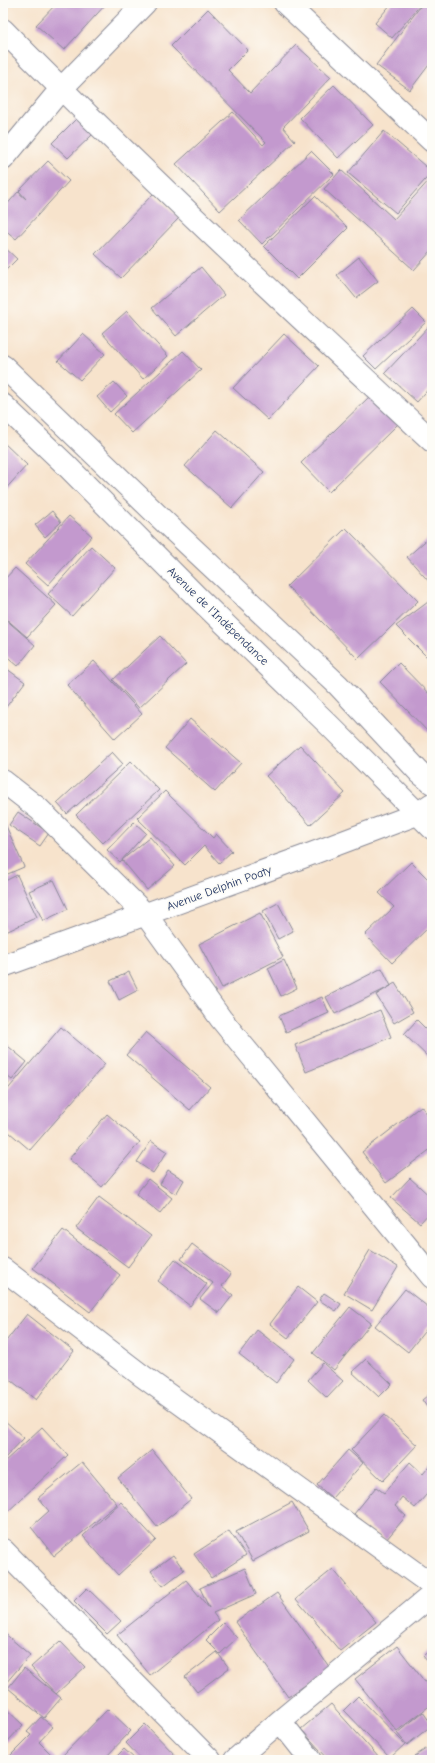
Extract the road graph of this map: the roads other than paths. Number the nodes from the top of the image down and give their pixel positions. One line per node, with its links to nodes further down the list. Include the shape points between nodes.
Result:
1 (145, 3): 4 (street)
2 (285, 3): 5 (street)
3 (3, 30): 4 (street)
4 (62, 89): 6 (street); 9 (street, via 213,236)
5 (432, 141)
6 (3, 159)
7 (3, 366): 11 (street, via 338,685)
8 (3, 405): 12 (street, Avenue de l'Indépendance, via 329,725)
9 (432, 441)
10 (3, 781): 13 (street, via 38,809)
11 (432, 783)
12 (427, 815): 13 (street, Avenue Delphin Poaty)
13 (146, 915): 14 (street, Avenue Delphin Poaty); 16 (street, via 226,1024)
14 (3, 966)
15 (3, 1269): 18 (street, via 141,1375)
16 (432, 1277)
17 (3, 1550): 21 (street)
18 (432, 1585)
19 (432, 1595): 20 (street)
20 (280, 1720): 22 (street); 23 (street)
21 (210, 1760)
22 (235, 1760)
23 (311, 1760)

